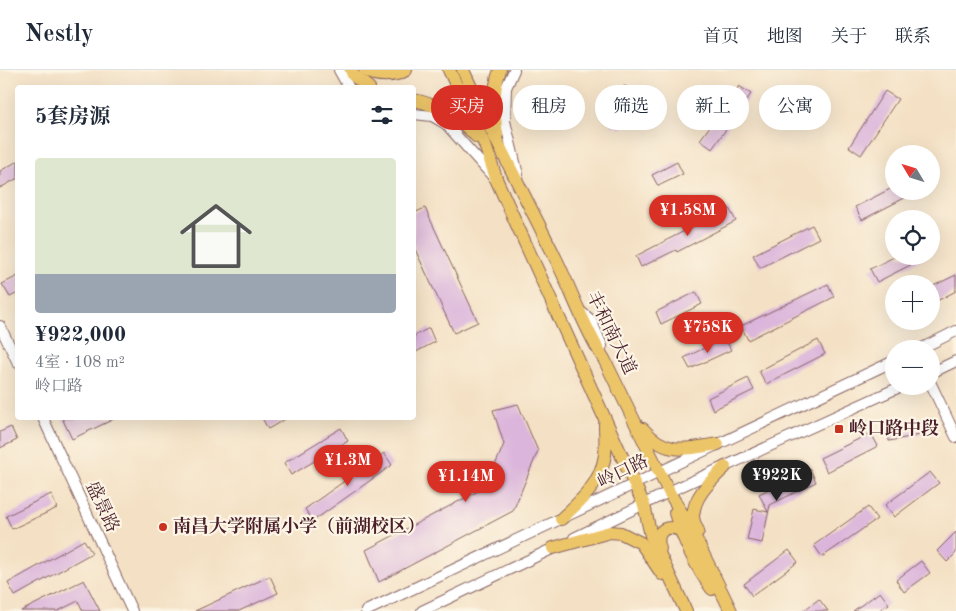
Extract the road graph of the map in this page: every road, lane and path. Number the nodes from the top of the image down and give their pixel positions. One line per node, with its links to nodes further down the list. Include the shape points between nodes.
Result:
1 (339, 70): 9 (street)
2 (351, 70): 10 (main road)
3 (365, 70): 4 (main road, via 370,74 387,76)
4 (406, 70)
5 (449, 70): 13 (main road)
6 (463, 70): 14 (main road, 丰和南大道)
7 (500, 70): 14 (main road, via 493,107)
8 (514, 70): 16 (street, via 506,88 505,121)
9 (347, 85)
10 (366, 85)
11 (416, 100): 13 (main road, via 428,102 448,112)
12 (416, 114): 15 (street, via 432,116 446,124)
13 (485, 145): 15 (main road)
14 (498, 147): 16 (main road, 丰和南大道)
15 (496, 181): 27 (main road)
16 (522, 191): 26 (main road, 丰和南大道)
17 (0, 326): 20 (street)
18 (956, 332): 19 (street)
19 (939, 340)
20 (15, 357)
21 (956, 361): 23 (street)
22 (885, 365): 30 (street, 岭口路)
23 (940, 369)
24 (885, 394): 31 (street)
25 (936, 395): 29 (street)
26 (633, 418): 30 (main road, via 652,441 663,446 683,450); 32 (main road, 丰和南大道)
27 (605, 419): 33 (main road); 36 (main road, via 604,456 596,482)
28 (44, 420): 43 (street, 盛景路)
29 (956, 437)
30 (718, 444): 32 (street, 岭口路)
31 (726, 467): 34 (street); 41 (main road, via 707,484 696,502 693,517)
32 (660, 472): 33 (street, 岭口路); 34 (main road, 丰和南大道)
33 (635, 484): 35 (main road); 36 (street, 岭口路)
34 (669, 492): 35 (street); 37 (main road); 39 (main road, 丰和南大道)
35 (644, 505): 38 (street); 40 (main road, via 652,536)
36 (561, 519): 44 (street, 岭口路)
37 (680, 530): 39 (main road); 40 (main road, via 671,527 661,532 657,541); 46 (main road, via 706,581)
38 (553, 548): 42 (main road, via 610,532 621,533 641,543); 45 (street)
39 (701, 549): 41 (main road, 丰和南大道)
40 (666, 567): 42 (main road)
41 (718, 585): 46 (main road, 丰和南大道)
42 (685, 608)
43 (132, 611)
44 (366, 611)
45 (422, 611)
46 (730, 611)

